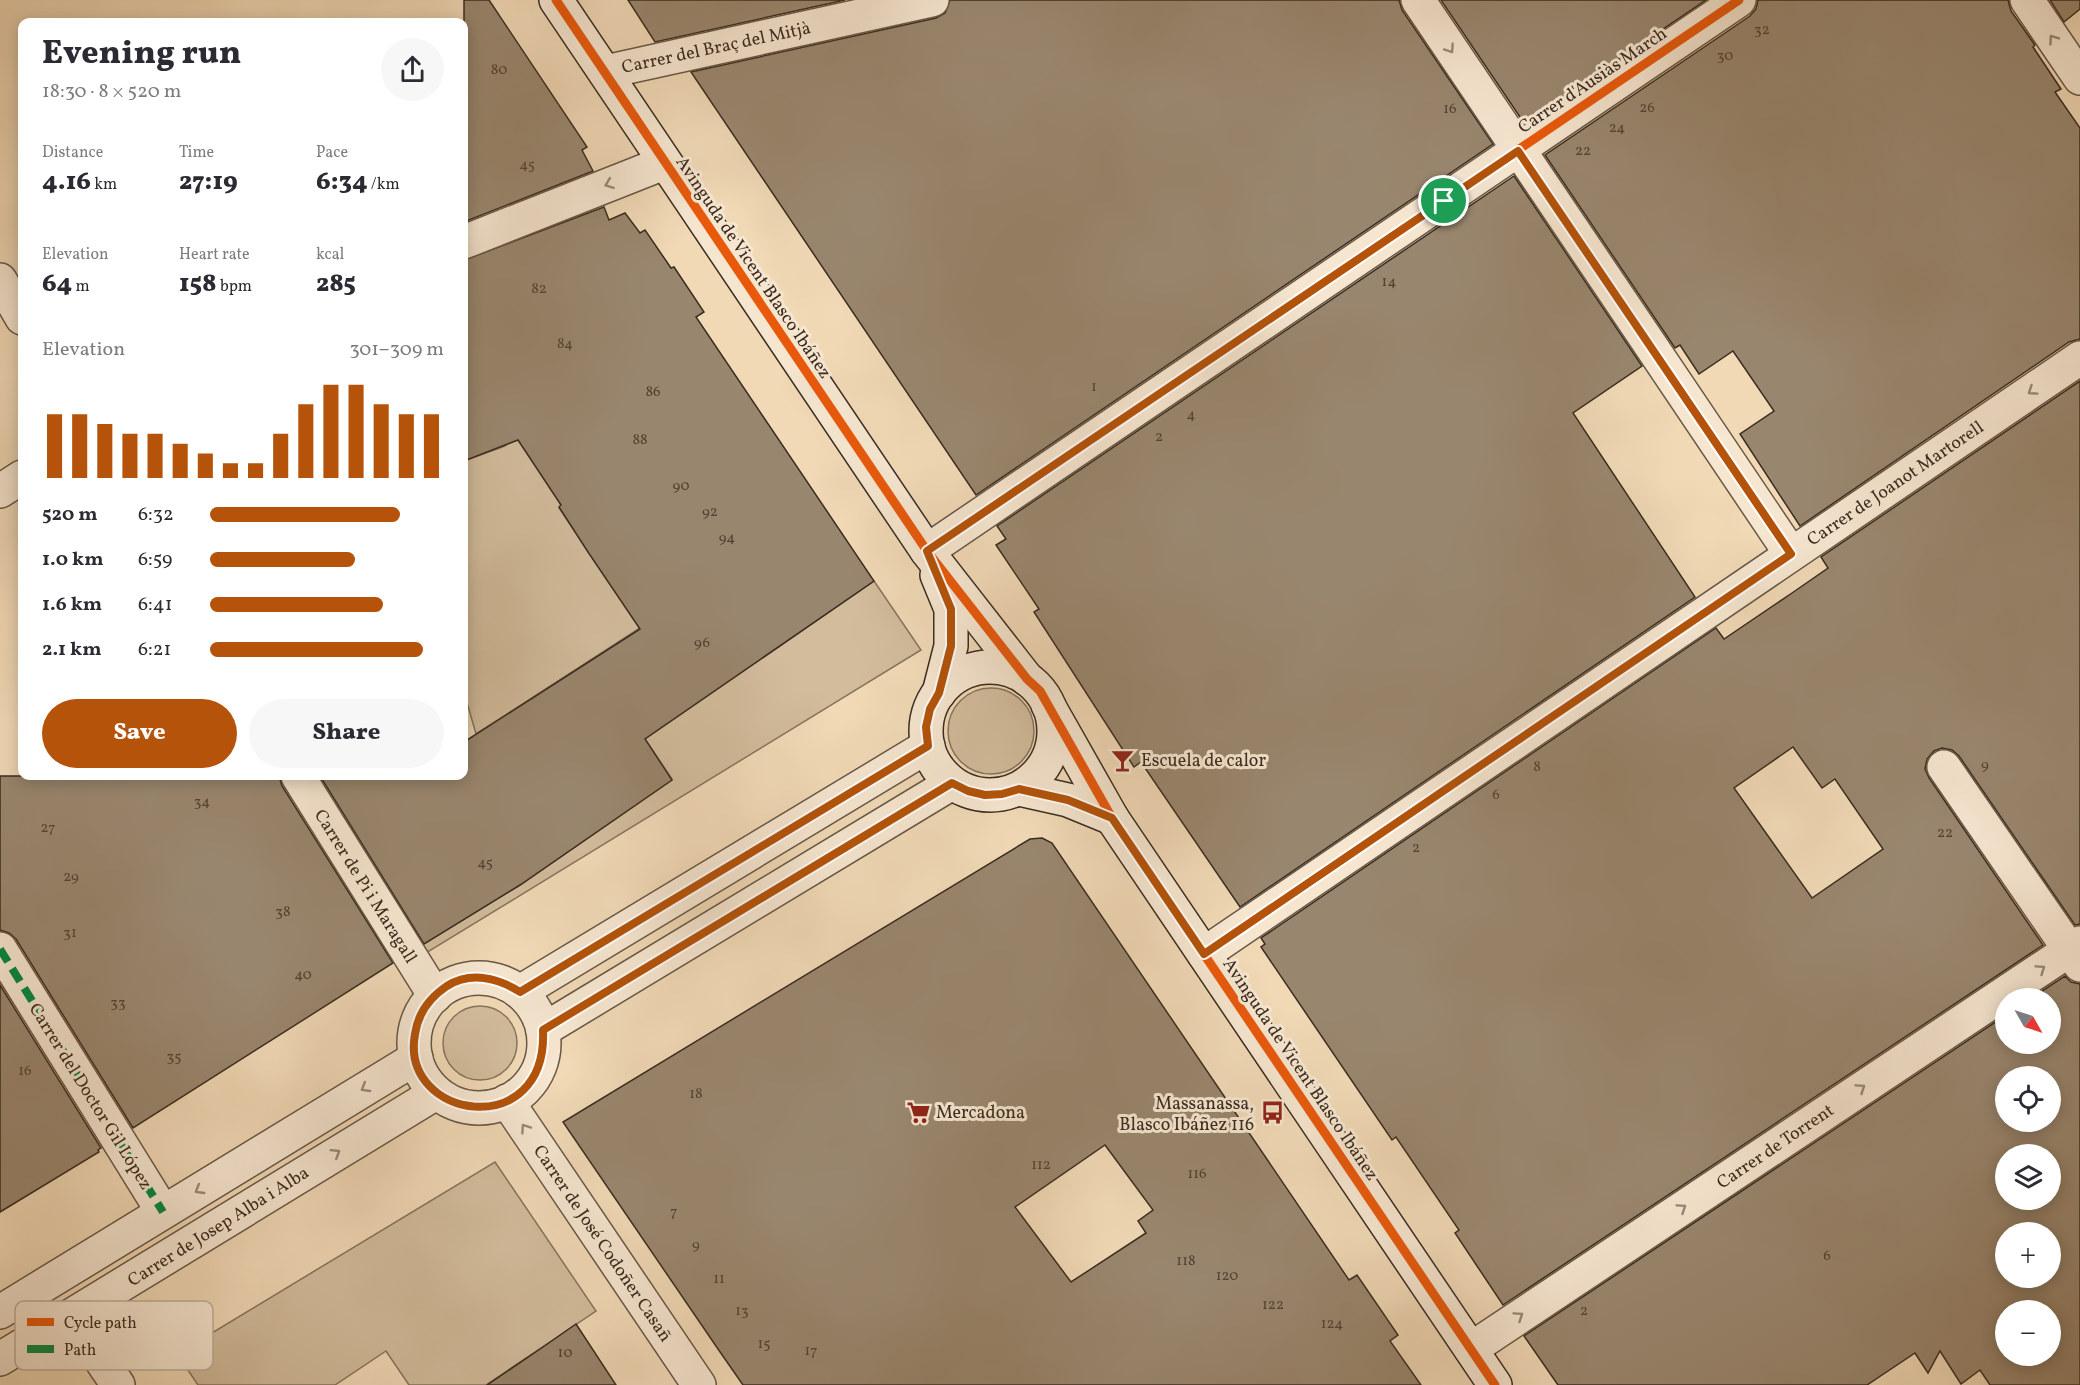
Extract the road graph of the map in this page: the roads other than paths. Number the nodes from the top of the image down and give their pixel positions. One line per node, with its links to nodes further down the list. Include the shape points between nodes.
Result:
1 (556, 0): 6 (street, Avinguda de Vicent Blasco Ibáñez)
2 (932, 0): 6 (street, Carrer del Braç del Mitjà)
3 (1418, 0): 8 (street, one-way to 8)
4 (1739, 0): 8 (street, Carrer d'Ausiàs March)
5 (2027, 0): 7 (street, one-way to 5)
6 (605, 72): 9 (street, Avinguda de Vicent Blasco Ibáñez)
7 (2080, 78)
8 (1518, 151): 16 (street, Carrer d'Ausiàs March); 17 (street)
9 (664, 163): 10 (street, one-way to 10); 16 (street, Avinguda de Vicent Blasco Ibáñez)
10 (468, 240)
11 (0, 280): 12 (street)
12 (18, 311)
13 (2080, 358): 17 (street, Carrer de Joanot Martorell, one-way to 17)
14 (18, 480): 15 (street)
15 (0, 491)
16 (927, 551): 18 (street, Avinguda de Vicent Blasco Ibáñez); 19 (street, Avinguda de Vicent Blasco Ibáñez, via 951,609 951,646)
17 (1791, 554): 29 (street, Carrer de Joanot Martorell)
18 (1027, 679): 19 (street, via 1010,670 970,670); 20 (street)
19 (939, 693): 21 (street, via 926,727)
20 (1048, 705): 25 (street, via 1054,724 1053,743 1041,769); 26 (street, Avinguda de Vicent Blasco Ibáñez)
21 (928, 746): 24 (street, via 933,760); 30 (street)
22 (1944, 767): 28 (street)
23 (300, 780): 31 (street, Carrer de Pi i Maragall)
24 (952, 783): 25 (street, via 985,795); 32 (street)
25 (1019, 789): 26 (street, via 1068,800)
26 (1112, 818): 29 (street, Avinguda de Vicent Blasco Ibáñez)
27 (0, 949): 36 (street, Carrer del Doctor Gil López)
28 (2077, 952): 41 (street, Carrer de Torrent, one-way to 28)
29 (1204, 954): 41 (street, Avinguda de Vicent Blasco Ibáñez)
30 (520, 992): 31 (street, via 488,978 469,978 452,983); 32 (street, via 535,1009)
31 (435, 996): 33 (street, via 424,1007 417,1023 413,1041)
32 (543, 1030): 35 (street, via 544,1051 537,1071 525,1089)
33 (416, 1058): 34 (street, via 427,1083); 36 (street, one-way to 36)
34 (436, 1092): 35 (street, via 470,1107 489,1107); 38 (street, Carrer de Josep Alba i Alba, one-way to 34)
35 (507, 1101): 46 (street, Carrer de José Codoñer Casañ, one-way to 35)
36 (163, 1212): 37 (street)
37 (18, 1301)
38 (95, 1301)
39 (15, 1303): 40 (street)
40 (0, 1312)
41 (1471, 1349): 47 (street, Avinguda de Vicent Blasco Ibáñez)
42 (15, 1350): 43 (street, Carrer de Josep Alba i Alba)
43 (0, 1359)
44 (108, 1370): 45 (street)
45 (118, 1385)
46 (699, 1385)
47 (1495, 1385)

